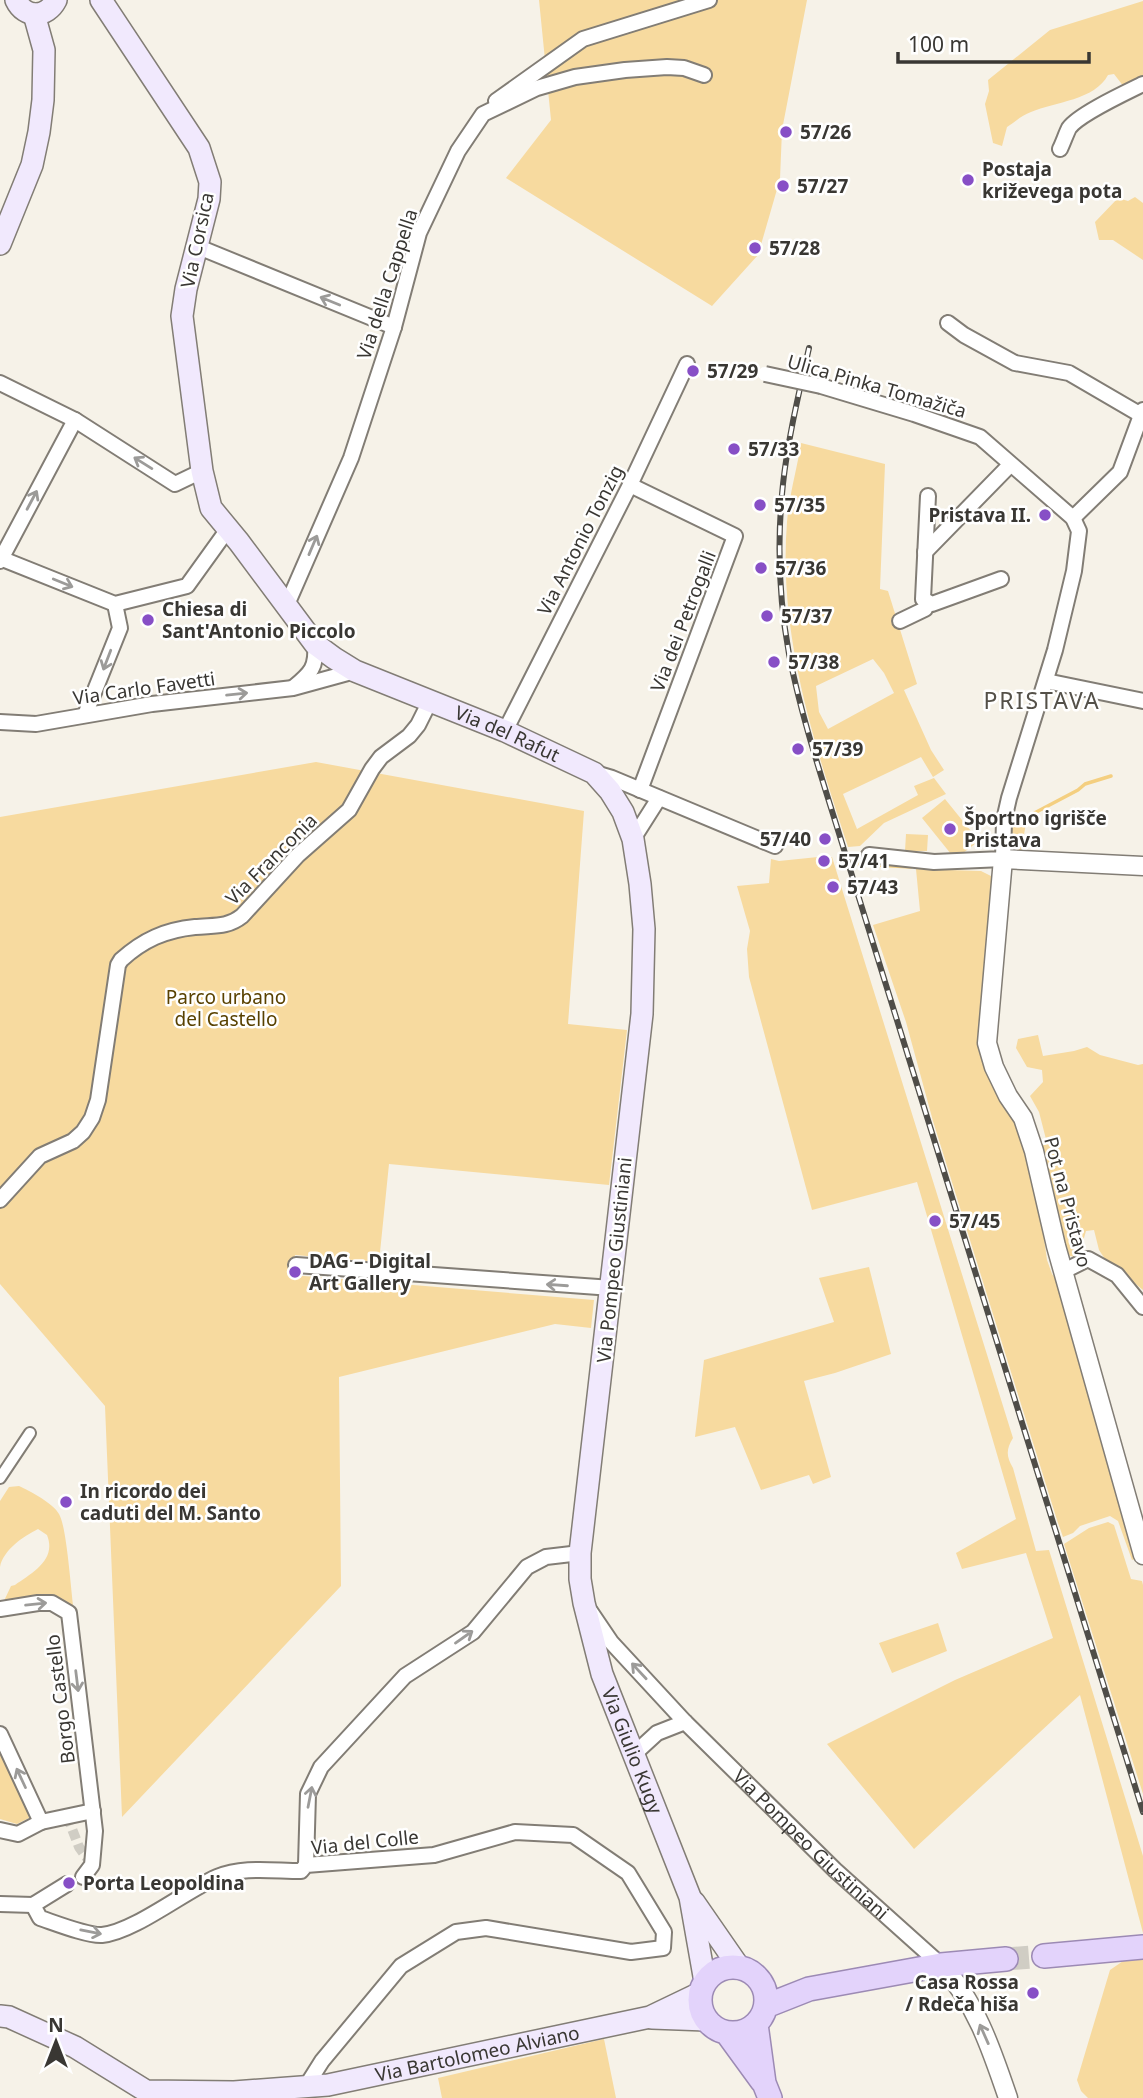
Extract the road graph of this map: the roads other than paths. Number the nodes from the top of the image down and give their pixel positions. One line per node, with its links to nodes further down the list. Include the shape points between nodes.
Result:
1 (9, 0): 2 (main road)
2 (16, 0): 6 (main road, via 23,10)
3 (56, 0): 6 (main road, via 47,12)
4 (101, 0): 12 (main road, Via Corsica, via 199,148 210,182)
5 (709, 0): 9 (street, Via della Cappella, via 583,39)
6 (34, 14): 11 (main road, via 44,50 39,132 32,165)
7 (704, 75): 9 (street, via 667,67 575,77 537,88)
8 (1143, 84): 10 (street, via 1069,128)
9 (483, 114): 14 (street, Via della Cappella, via 458,151 419,233)
10 (1060, 149)
11 (0, 244)
12 (196, 246): 14 (street, one-way to 12); 21 (main road, Via Corsica, via 182,316)
13 (948, 323): 18 (street, via 1015,363 1069,373)
14 (394, 327): 32 (street, Via della Cappella, one-way to 14, via 351,458)
15 (687, 364): 22 (street, Via Antonio Tonzig)
16 (765, 374): 20 (street, Ulica Pinka Tomažiča, bridge, via 821,386 980,437)
17 (0, 383): 19 (street)
18 (1142, 413): 25 (street, via 1120,472)
19 (75, 420): 21 (street, one-way to 19, via 176,484); 28 (street, one-way to 19)
20 (1010, 465): 25 (street, Ulica Pinka Tomažiča); 27 (street)
21 (202, 471): 24 (main road, Via Corsica)
22 (630, 485): 42 (street, Via Antonio Tonzig); 44 (street, Via dei Petrogalli, via 735,536)
23 (928, 496): 27 (street)
24 (211, 508): 26 (main road, Via del Rafut)
25 (1073, 518): 36 (street, via 1079,531 1074,571)
26 (228, 529): 31 (street, via 187,586); 32 (main road, Via del Rafut)
27 (925, 552): 30 (street)
28 (0, 559): 31 (street, one-way to 31)
29 (1001, 579): 30 (street, via 944,601)
30 (926, 601): 33 (street, via 925,609)
31 (115, 604): 40 (street, one-way to 40, via 120,628)
32 (286, 607): 34 (main road, Via del Rafut)
33 (900, 621)
34 (315, 645): 35 (main road, Via del Rafut); 37 (street, via 314,666)
35 (355, 671): 37 (street, Via Carlo Favetti); 38 (main road, Via del Rafut)
36 (1045, 681): 39 (street); 49 (street, via 1009,797)
37 (293, 688): 40 (street, Via Carlo Favetti, one-way to 37)
38 (430, 701): 42 (main road, Via del Rafut); 51 (street, Via Franconia, via 409,736 376,763 349,810 298,855 242,916 220,927 195,927 151,937 121,960 92,1118 73,1141 40,1156)
39 (1143, 701)
40 (85, 715): 41 (street, Via Carlo Favetti, via 36,724)
41 (0, 722)
42 (505, 731): 43 (main road, Via del Rafut)
43 (594, 773): 44 (street, Via del Rafut); 46 (main road, Via Pompeo Giustiniani, via 623,812)
44 (640, 790): 45 (street, Via del Rafut)
45 (659, 798): 46 (street); 47 (street, Via del Rafut)
46 (633, 839): 54 (main road, Via Pompeo Giustiniani, via 644,929 642,1014)
47 (775, 846)
48 (869, 855): 49 (street, via 934,862)
49 (1003, 859): 50 (street); 53 (street, Pot na Pristavo, via 987,1043 994,1067 1023,1118)
50 (1143, 866)
51 (0, 1200)
52 (296, 1265): 54 (street, one-way to 52)
53 (1064, 1271): 55 (street, via 1088,1259 1116,1275); 59 (street, Pot na Pristavo)
54 (612, 1289): 58 (main road, Via Pompeo Giustiniani)
55 (1143, 1307)
56 (30, 1433): 57 (street)
57 (0, 1478)
58 (580, 1553): 60 (main road, Via Pompeo Giustiniani); 68 (street, one-way to 58, via 309,1794 321,1767 405,1676 473,1632 527,1567 546,1557)
59 (1143, 1555)
60 (584, 1602): 62 (street, Via Pompeo Giustiniani, one-way to 60, via 611,1642); 64 (main road, Via Giulio Kugy, via 602,1674)
61 (0, 1609): 65 (street, Borgo Castello, one-way to 65, via 52,1603 69,1613)
62 (685, 1721): 64 (street, via 657,1733); 77 (street, Via Pompeo Giustiniani, via 835,1870)
63 (0, 1734): 66 (street, one-way to 63)
64 (633, 1755): 71 (main road, Via Giulio Kugy)
65 (93, 1811): 66 (street); 69 (street, Borgo Castello, via 95,1849 92,1865)
66 (41, 1822): 67 (street, via 18,1834)
67 (0, 1830)
68 (306, 1865): 73 (street, Via del Colle, one-way to 68, via 40,1918 101,1935 124,1928 218,1877 242,1870 301,1871); 87 (street, Via del Colle, via 434,1855 515,1832 573,1836 628,1873 664,1932 663,1948 631,1952 486,1928 456,1932 401,1966)
69 (83, 1877)
70 (67, 1884): 73 (street)
71 (690, 1897): 78 (main road, Via Giulio Kugy); 80 (main road, Via Giulio Kugy)
72 (0, 1904): 73 (street)
73 (33, 1905)
74 (1143, 1947): 75 (main road)
75 (1044, 1956)
76 (1006, 1959): 77 (main road)
77 (941, 1965): 81 (main road); 89 (street, one-way to 77, via 967,1997)
78 (739, 1967): 79 (main road); 80 (main road, via 714,1972)
79 (760, 1980): 81 (main road); 82 (main road, via 765,1993)
80 (702, 1987): 84 (main road, Via Bartolomeo Alviano); 85 (main road, via 700,2007)
81 (809, 1989): 82 (main road)
82 (761, 2015): 86 (main road, via 739,2033); 88 (main road)
83 (0, 2016): 87 (main road, Via Bartolomeo Alviano, via 75,2047 146,2091)
84 (650, 2017): 85 (main road, Via Bartolomeo Alviano); 87 (main road, Via Bartolomeo Alviano)
85 (706, 2020): 86 (main road)
86 (727, 2033): 88 (main road)
87 (305, 2088)
88 (767, 2091)
89 (1008, 2098)

